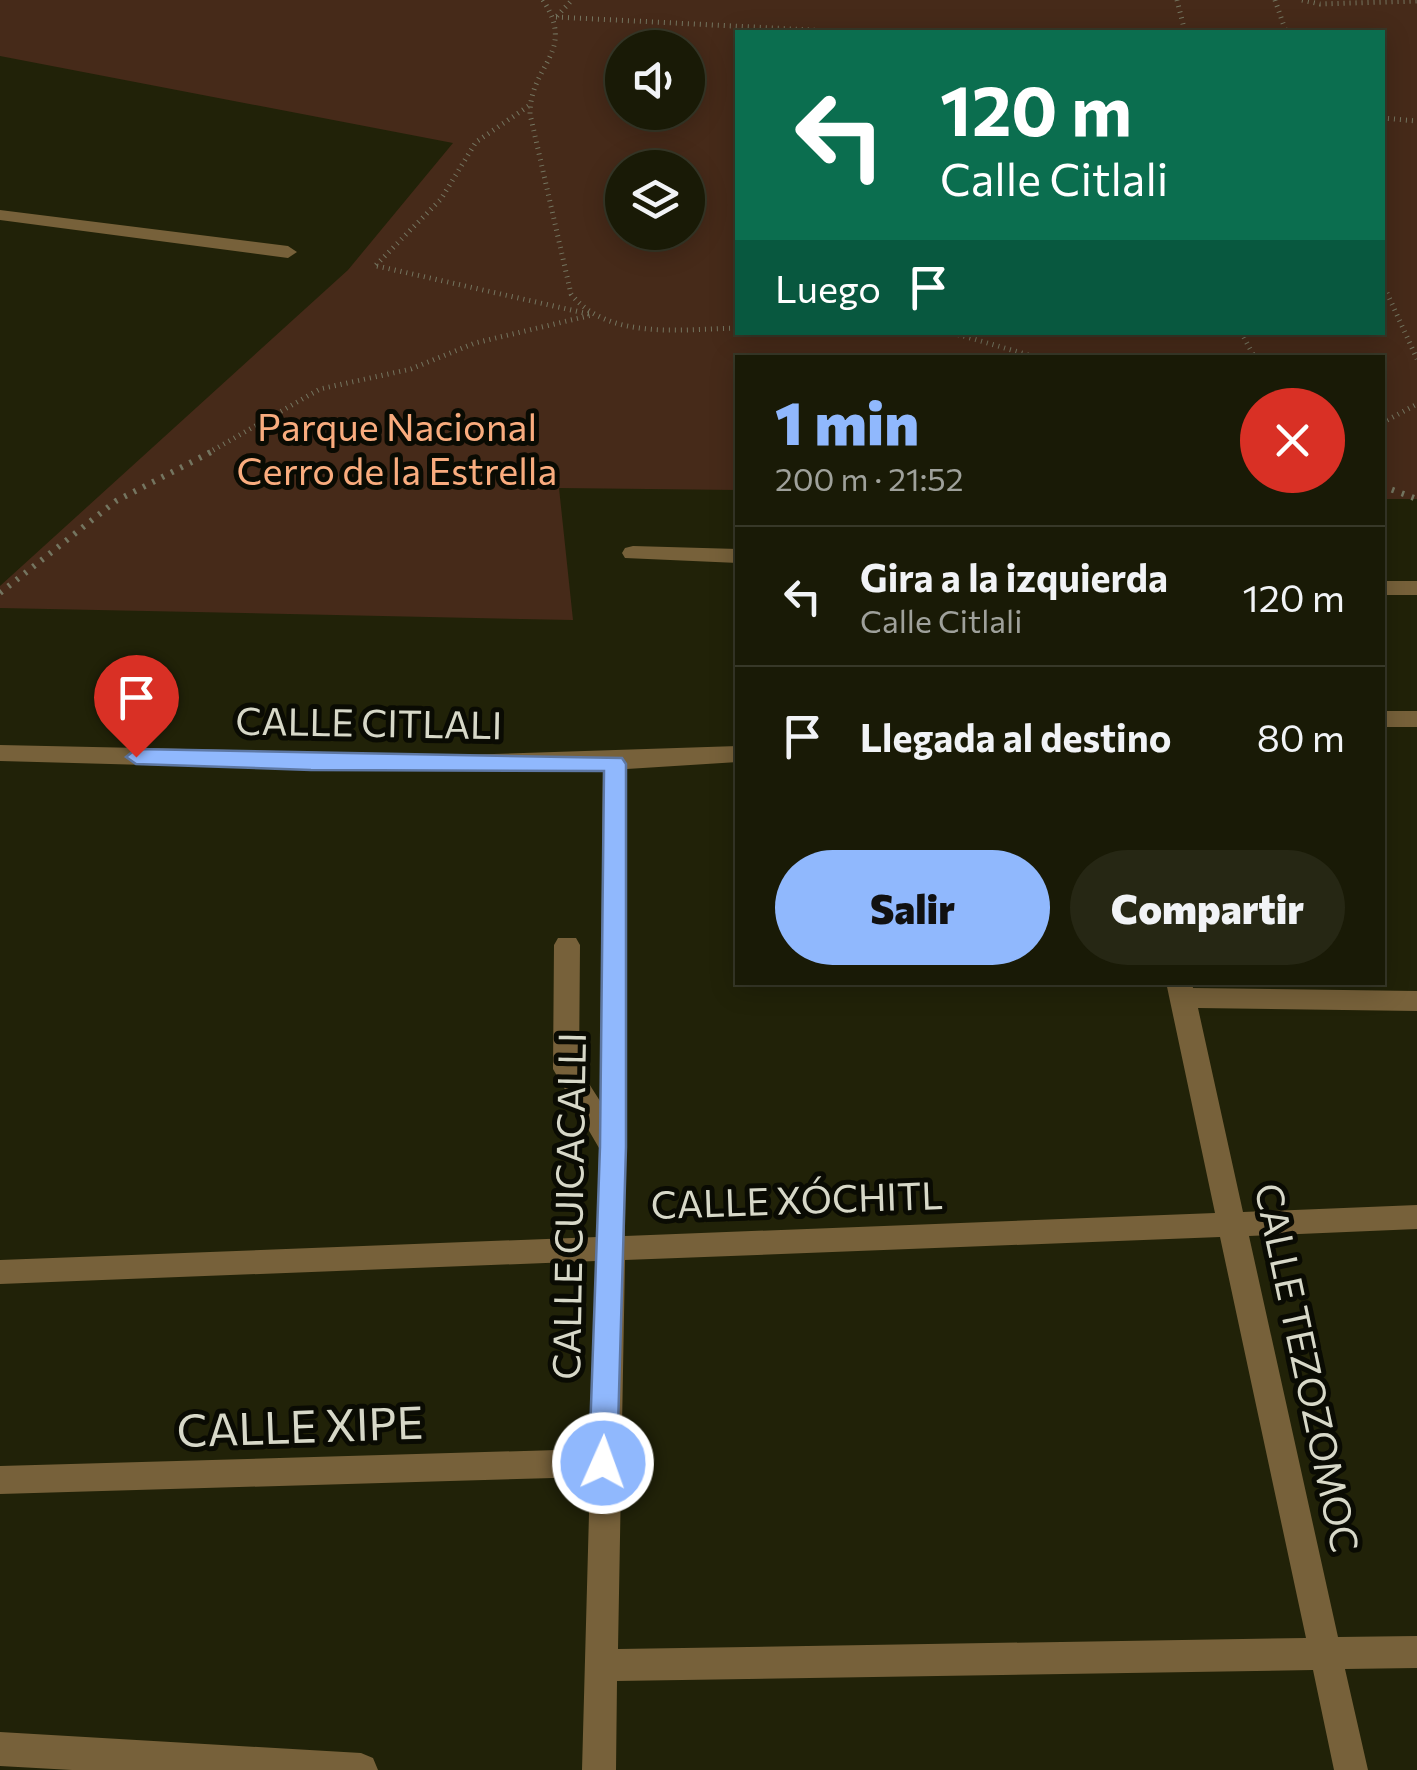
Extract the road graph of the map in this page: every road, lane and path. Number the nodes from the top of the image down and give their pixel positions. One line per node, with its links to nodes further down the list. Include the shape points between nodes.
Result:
1 (543, 0): 7 (path)
2 (572, 0): 7 (path)
3 (1177, 0): 9 (path)
4 (1275, 0): 10 (path)
5 (1302, 0): 6 (path)
6 (1417, 1)
7 (556, 17): 8 (path); 11 (path, via 559,35)
8 (812, 30)
9 (1184, 30)
10 (1285, 30)
11 (530, 105): 17 (path, via 570,292); 17 (path, via 476,142 441,199 376,265)
12 (1385, 118): 13 (path)
13 (1417, 121)
14 (0, 215): 15 (street)
15 (288, 252)
16 (1385, 289): 21 (path)
17 (592, 314): 18 (path, via 630,326); 30 (path, via 320,389 116,501)
18 (735, 328)
19 (960, 335): 20 (path)
20 (1029, 355)
21 (1417, 359)
22 (1417, 404): 23 (path)
23 (1385, 421)
24 (1385, 487): 25 (path)
25 (1417, 499)
26 (633, 553): 27 (street)
27 (735, 556)
28 (1385, 588): 29 (street)
29 (1417, 588)
30 (0, 593)
31 (1417, 719): 32 (street)
32 (1385, 720)
33 (0, 753): 35 (street, CALLE CITLALI)
34 (735, 754): 35 (street, CALLE CITLALI)
35 (615, 764): 39 (street, CALLE CUICACALLI)
36 (567, 944): 39 (street, via 566,1069)
37 (1181, 990): 38 (street); 41 (street, CALLE TEZOZOMOC)
38 (1417, 1001)
39 (613, 1147): 42 (street, CALLE CUICACALLI)
40 (1417, 1218): 41 (street, CALLE XÓCHITL)
41 (1234, 1225): 42 (street, CALLE XÓCHITL); 46 (street, CALLE TEZOZOMOC)
42 (610, 1248): 43 (street, CALLE XÓCHITL); 44 (street, CALLE CUICACALLI)
43 (0, 1272)
44 (603, 1463): 45 (street, CALLE XIPE); 48 (street, CALLE CUICACALLI)
45 (0, 1480)
46 (1326, 1652): 47 (street); 48 (street); 52 (street, CALLE TEZOZOMOC)
47 (1417, 1652)
48 (601, 1664): 51 (street, CALLE CUICACALLI)
49 (0, 1749): 50 (street)
50 (361, 1770)
51 (599, 1770)
52 (1352, 1770)

